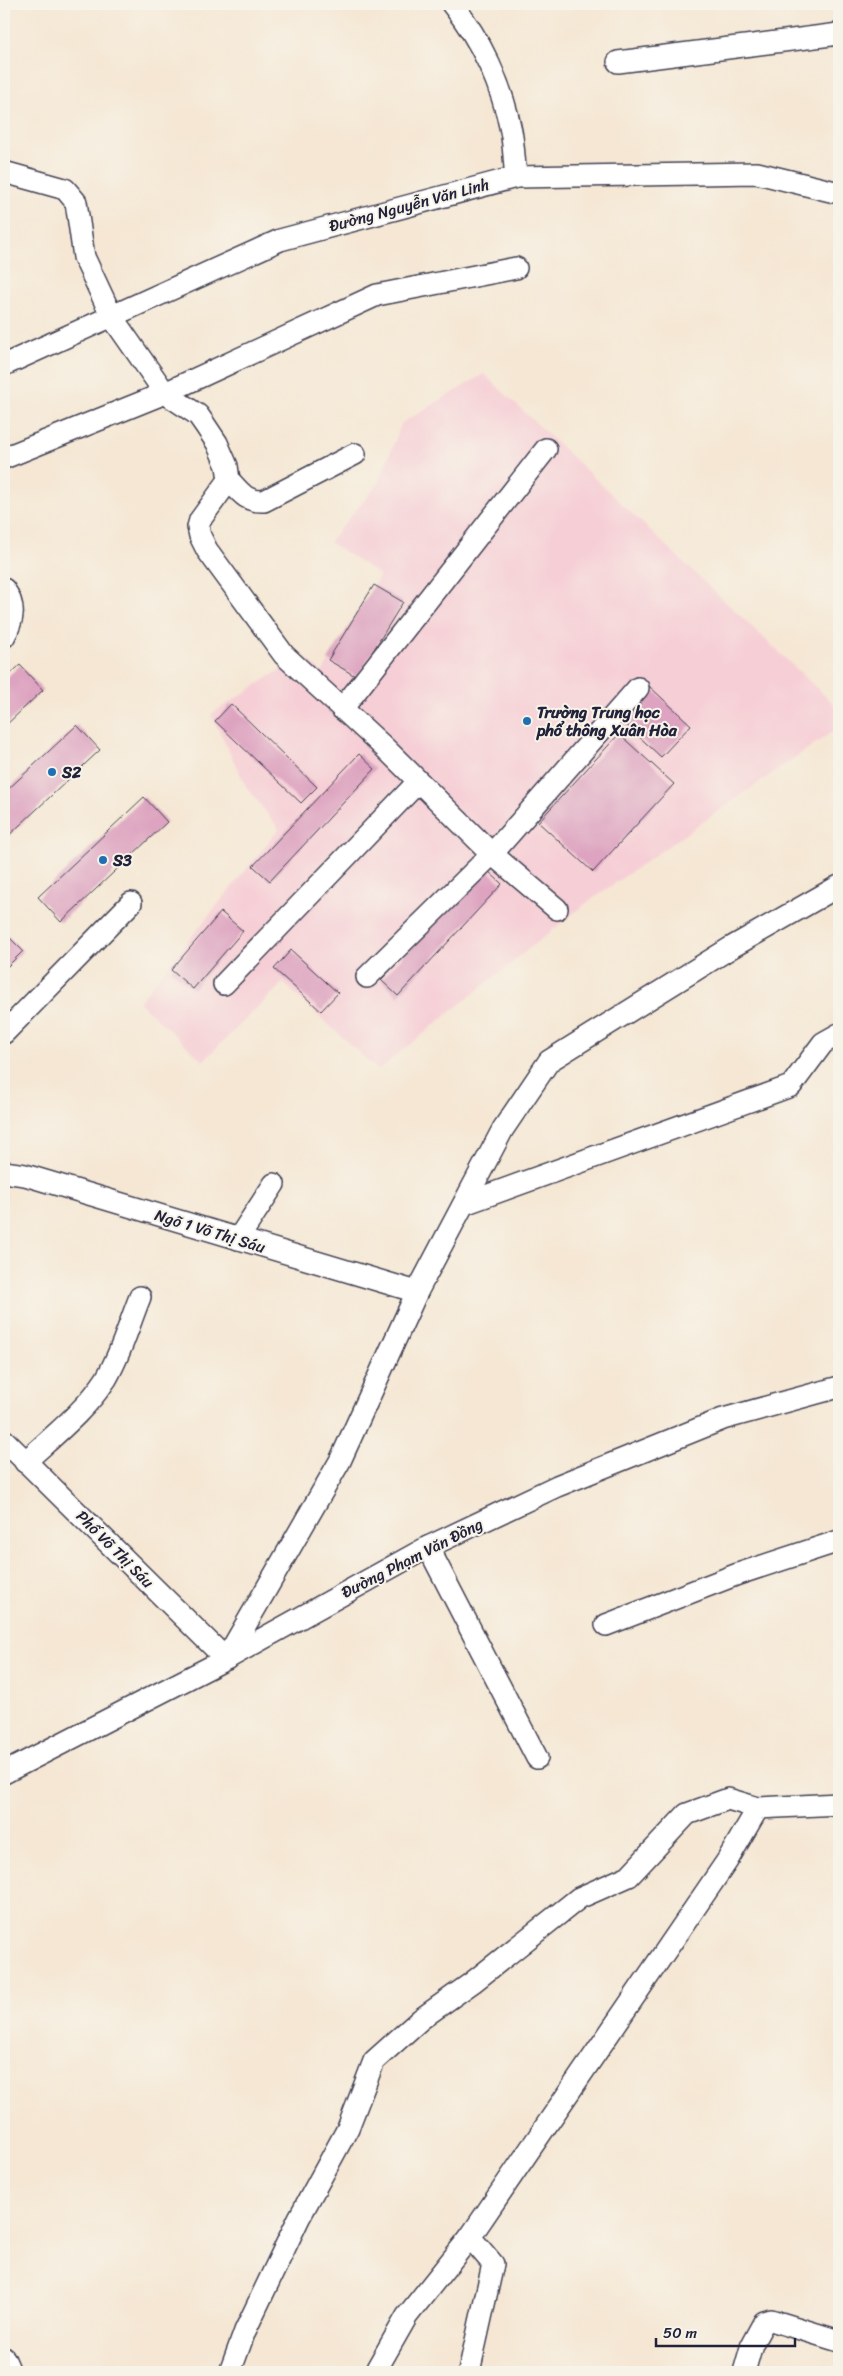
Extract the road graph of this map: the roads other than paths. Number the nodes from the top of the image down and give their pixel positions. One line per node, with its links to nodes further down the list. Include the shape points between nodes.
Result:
1 (452, 4): 5 (street, via 467,22 497,80 512,131)
2 (839, 34): 3 (street)
3 (618, 62)
4 (4, 172): 8 (street, via 65,189 71,194 76,202 88,269)
5 (516, 177): 6 (street, Đường Nguyễn Văn Linh, via 757,173); 8 (street, Đường Nguyễn Văn Linh, via 280,240)
6 (839, 193)
7 (516, 268): 10 (street, via 377,295)
8 (112, 317): 9 (street, Đường Nguyễn Văn Linh); 10 (street)
9 (4, 364)
10 (165, 392): 13 (street); 14 (street, via 198,415 217,443)
11 (546, 449): 18 (street)
12 (355, 454): 14 (street, via 264,501 246,498)
13 (4, 458)
14 (229, 480): 18 (street, via 200,520 200,536 220,570 284,655)
15 (4, 589): 16 (street, via 12,602 13,614)
16 (4, 637)
17 (638, 688): 20 (street)
18 (342, 709): 19 (street)
19 (418, 782): 20 (street); 25 (street)
20 (492, 854): 23 (street); 24 (street)
21 (839, 886): 30 (street, via 732,947 549,1061 503,1129)
22 (131, 903): 26 (street)
23 (556, 909)
24 (366, 977)
25 (224, 984)
26 (4, 1033)
27 (839, 1034): 30 (street, via 823,1043 791,1086)
28 (4, 1172): 31 (street, Ngõ 1 Võ Thị Sáu, via 25,1175)
29 (274, 1184): 31 (street)
30 (464, 1204): 32 (street)
31 (238, 1239): 32 (street, Ngõ 1 Võ Thị Sáu)
32 (416, 1292): 40 (street, via 340,1461)
33 (140, 1297): 36 (street, via 116,1360 96,1394)
34 (839, 1387): 38 (street, Đường Phạm Văn Đồng, via 723,1419 557,1486)
35 (4, 1440): 36 (street, Phố Võ Thị Sáu)
36 (26, 1462): 40 (street, Phố Võ Thị Sáu)
37 (839, 1541): 39 (street, via 738,1574)
38 (428, 1547): 40 (street, Đường Phạm Văn Đồng); 41 (street)
39 (606, 1625)
40 (226, 1659): 42 (street, Đường Phạm Văn Đồng)
41 (536, 1758)
42 (4, 1773)
43 (839, 1804): 44 (street)
44 (758, 1808): 45 (street, via 721,1869); 49 (street, via 728,1799 687,1814 629,1876 578,1898 421,2019 374,2061 348,2128 299,2218 245,2331)
45 (470, 2237): 50 (street, via 407,2316); 51 (street, via 493,2264)
46 (839, 2341): 52 (street, via 771,2320 764,2322 752,2344)
47 (4, 2358): 48 (street)
48 (10, 2372)
49 (230, 2372)
50 (375, 2372)
51 (469, 2372)
52 (744, 2372)

